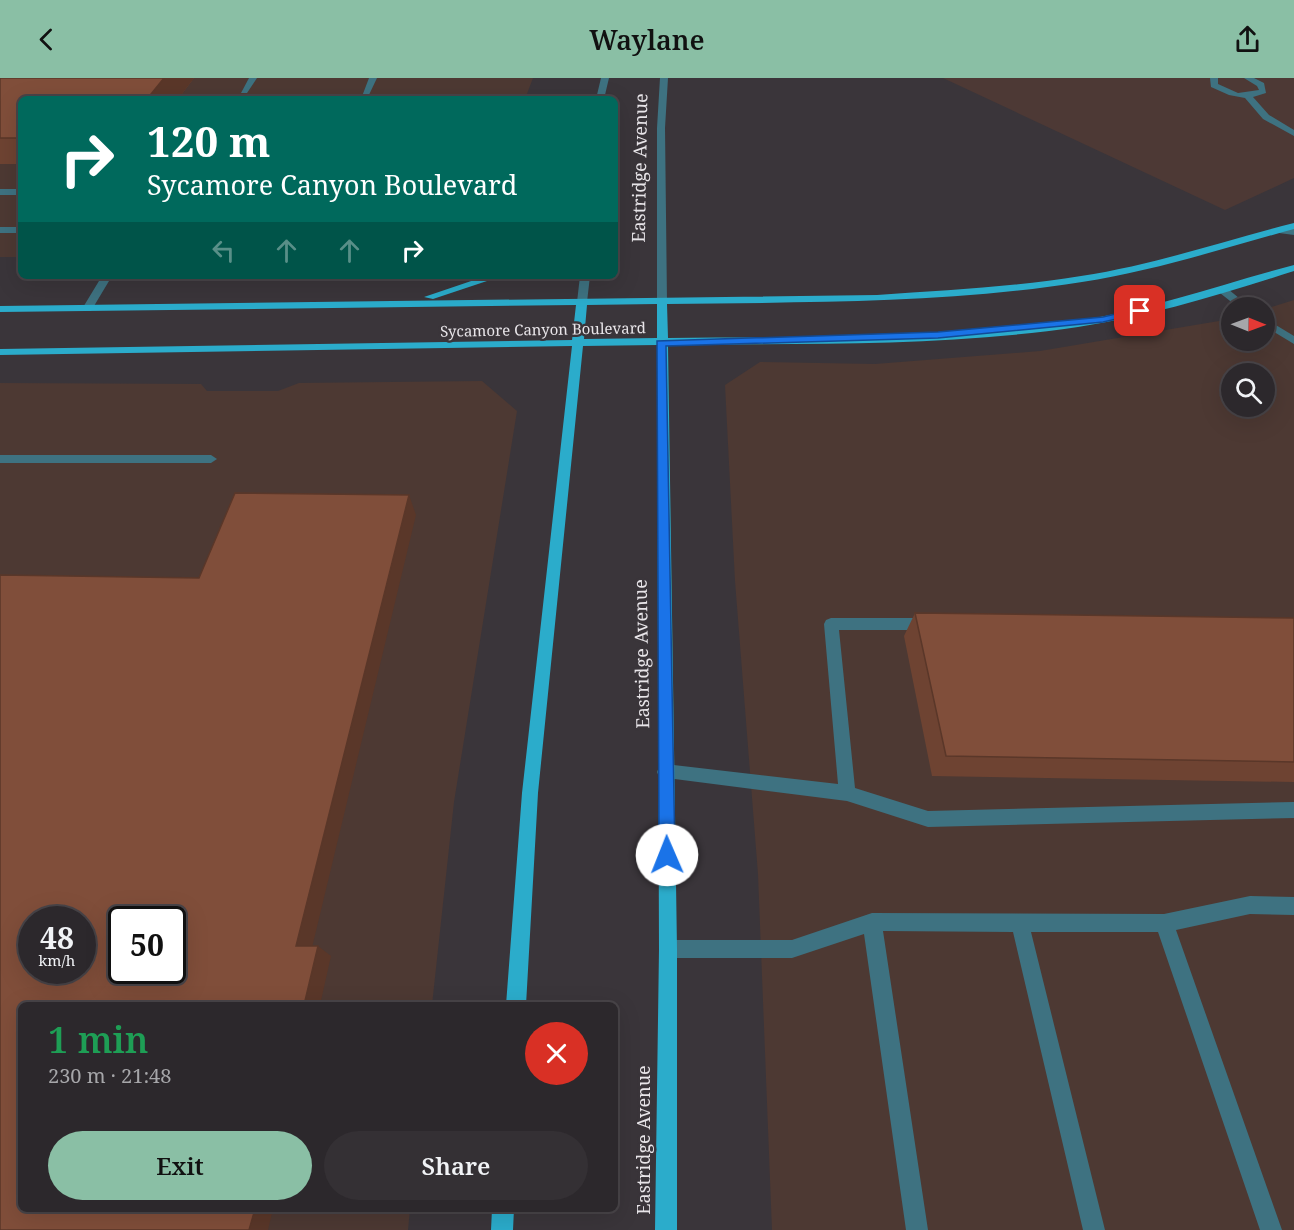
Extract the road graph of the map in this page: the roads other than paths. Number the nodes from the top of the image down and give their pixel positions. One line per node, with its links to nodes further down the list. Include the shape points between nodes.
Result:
1 (253, 78): 7 (street)
2 (373, 78): 8 (street)
3 (605, 78): 9 (street)
4 (664, 78): 27 (street, Eastridge Avenue)
5 (1214, 78): 10 (street, via 1212,82 1218,88)
6 (1248, 78): 10 (street, via 1264,88 1260,94)
7 (244, 91)
8 (365, 96)
9 (601, 96)
10 (1247, 96): 11 (street, via 1266,117)
11 (1294, 133)
12 (0, 192): 13 (street)
13 (18, 192)
14 (1294, 226): 17 (main road, Sycamore Canyon Boulevard)
15 (0, 230): 16 (street)
16 (18, 230)
17 (1282, 231): 18 (street); 27 (main road, Sycamore Canyon Boulevard, via 1150,265 1039,285 877,298)
18 (1294, 232)
19 (1294, 268): 23 (main road, Sycamore Canyon Boulevard)
20 (105, 279): 29 (street)
21 (487, 279): 25 (main road)
22 (585, 279): 26 (street)
23 (1224, 291): 24 (street); 32 (main road, Sycamore Canyon Boulevard, via 1103,320 1007,330 892,338)
24 (1232, 297)
25 (409, 302): 26 (main road, Sycamore Canyon Boulevard); 29 (main road, Sycamore Canyon Boulevard)
26 (582, 302): 27 (main road, Sycamore Canyon Boulevard); 33 (main road)
27 (662, 302): 32 (main road, Eastridge Avenue)
28 (0, 309): 29 (main road, Sycamore Canyon Boulevard)
29 (87, 309)
30 (1275, 328): 31 (street)
31 (1294, 341)
32 (661, 343): 33 (main road, Sycamore Canyon Boulevard); 38 (main road, Eastridge Avenue)
33 (576, 344): 34 (main road, Sycamore Canyon Boulevard); 46 (main road, via 530,793)
34 (0, 352)
35 (0, 459): 36 (street)
36 (211, 459)
37 (938, 625): 39 (street, via 831,624)
38 (665, 772): 39 (street); 45 (main road, Eastridge Avenue)
39 (847, 793): 40 (street, via 928,819)
40 (1294, 810)
41 (1294, 906): 43 (street, via 1251,905)
42 (872, 922): 44 (street); 45 (street, via 792,949); 50 (street)
43 (1164, 923): 44 (street); 52 (street)
44 (1020, 924): 51 (street)
45 (668, 949): 49 (main road, Eastridge Avenue)
46 (516, 1002)
47 (503, 1212): 48 (main road)
48 (502, 1230)
49 (666, 1230)
50 (917, 1230)
51 (1094, 1230)
52 (1271, 1230)

